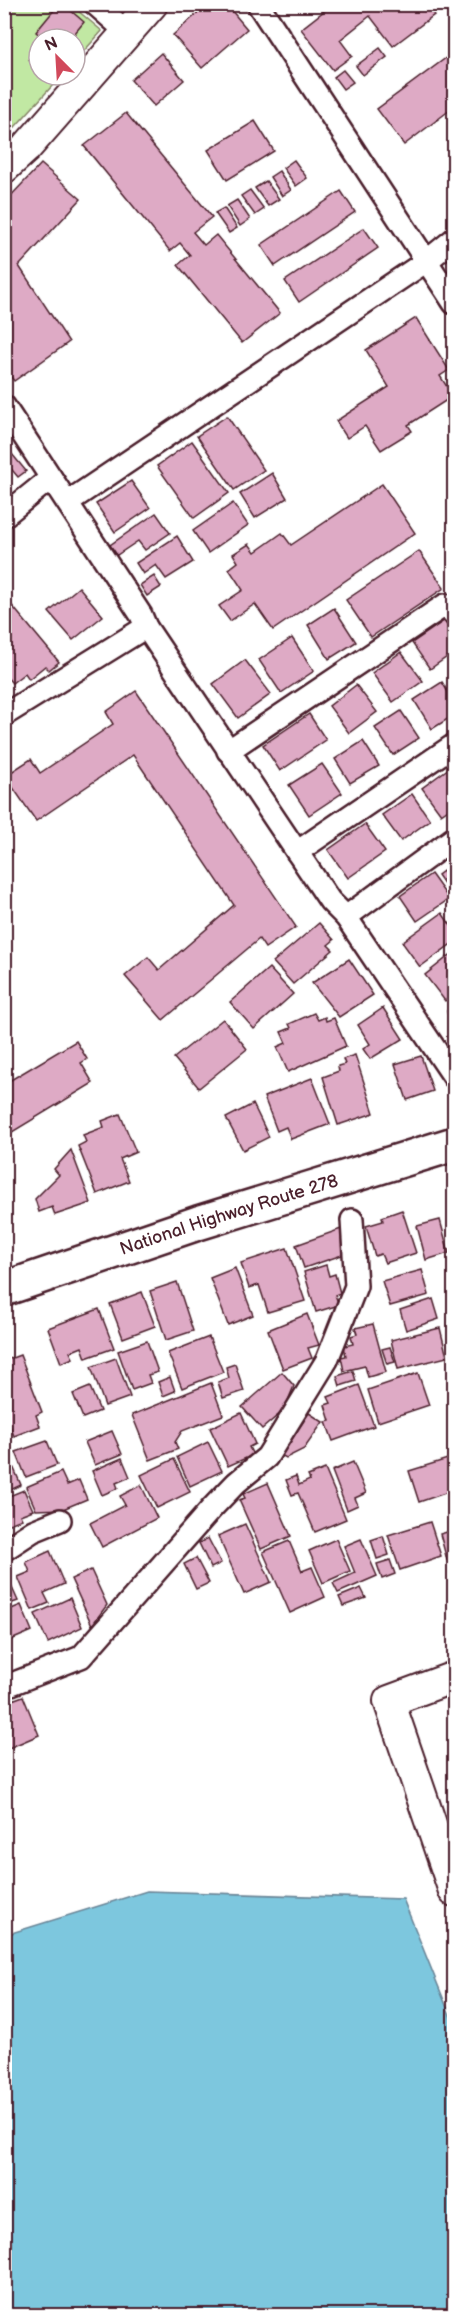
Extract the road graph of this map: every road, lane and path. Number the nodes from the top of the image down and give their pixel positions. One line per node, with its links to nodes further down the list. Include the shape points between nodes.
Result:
1 (95, 4): 4 (street)
2 (153, 4): 4 (street)
3 (258, 4): 7 (street)
4 (128, 33): 5 (street)
5 (4, 168)
6 (454, 239): 7 (street)
7 (428, 261): 8 (street); 11 (street)
8 (454, 303)
9 (4, 406): 10 (street)
10 (51, 478): 11 (street); 12 (street)
11 (68, 502): 14 (street)
12 (4, 516)
13 (454, 614): 17 (street, via 445,605)
14 (146, 627): 15 (street); 17 (street)
15 (4, 715)
16 (454, 745): 19 (street)
17 (228, 751): 19 (street)
18 (454, 838): 20 (street)
19 (297, 852): 20 (street, via 330,901)
20 (346, 917): 21 (street)
21 (454, 1077)
22 (454, 1144): 24 (highway, National Highway Route 278, via 198,1222)
23 (352, 1220): 28 (street, via 356,1286 327,1360 267,1457 212,1508 81,1657)
24 (4, 1289)
25 (60, 1520): 26 (street, via 33,1531)
26 (4, 1550)
27 (454, 1677): 29 (street, via 389,1701)
28 (4, 1687)
29 (453, 1884)

